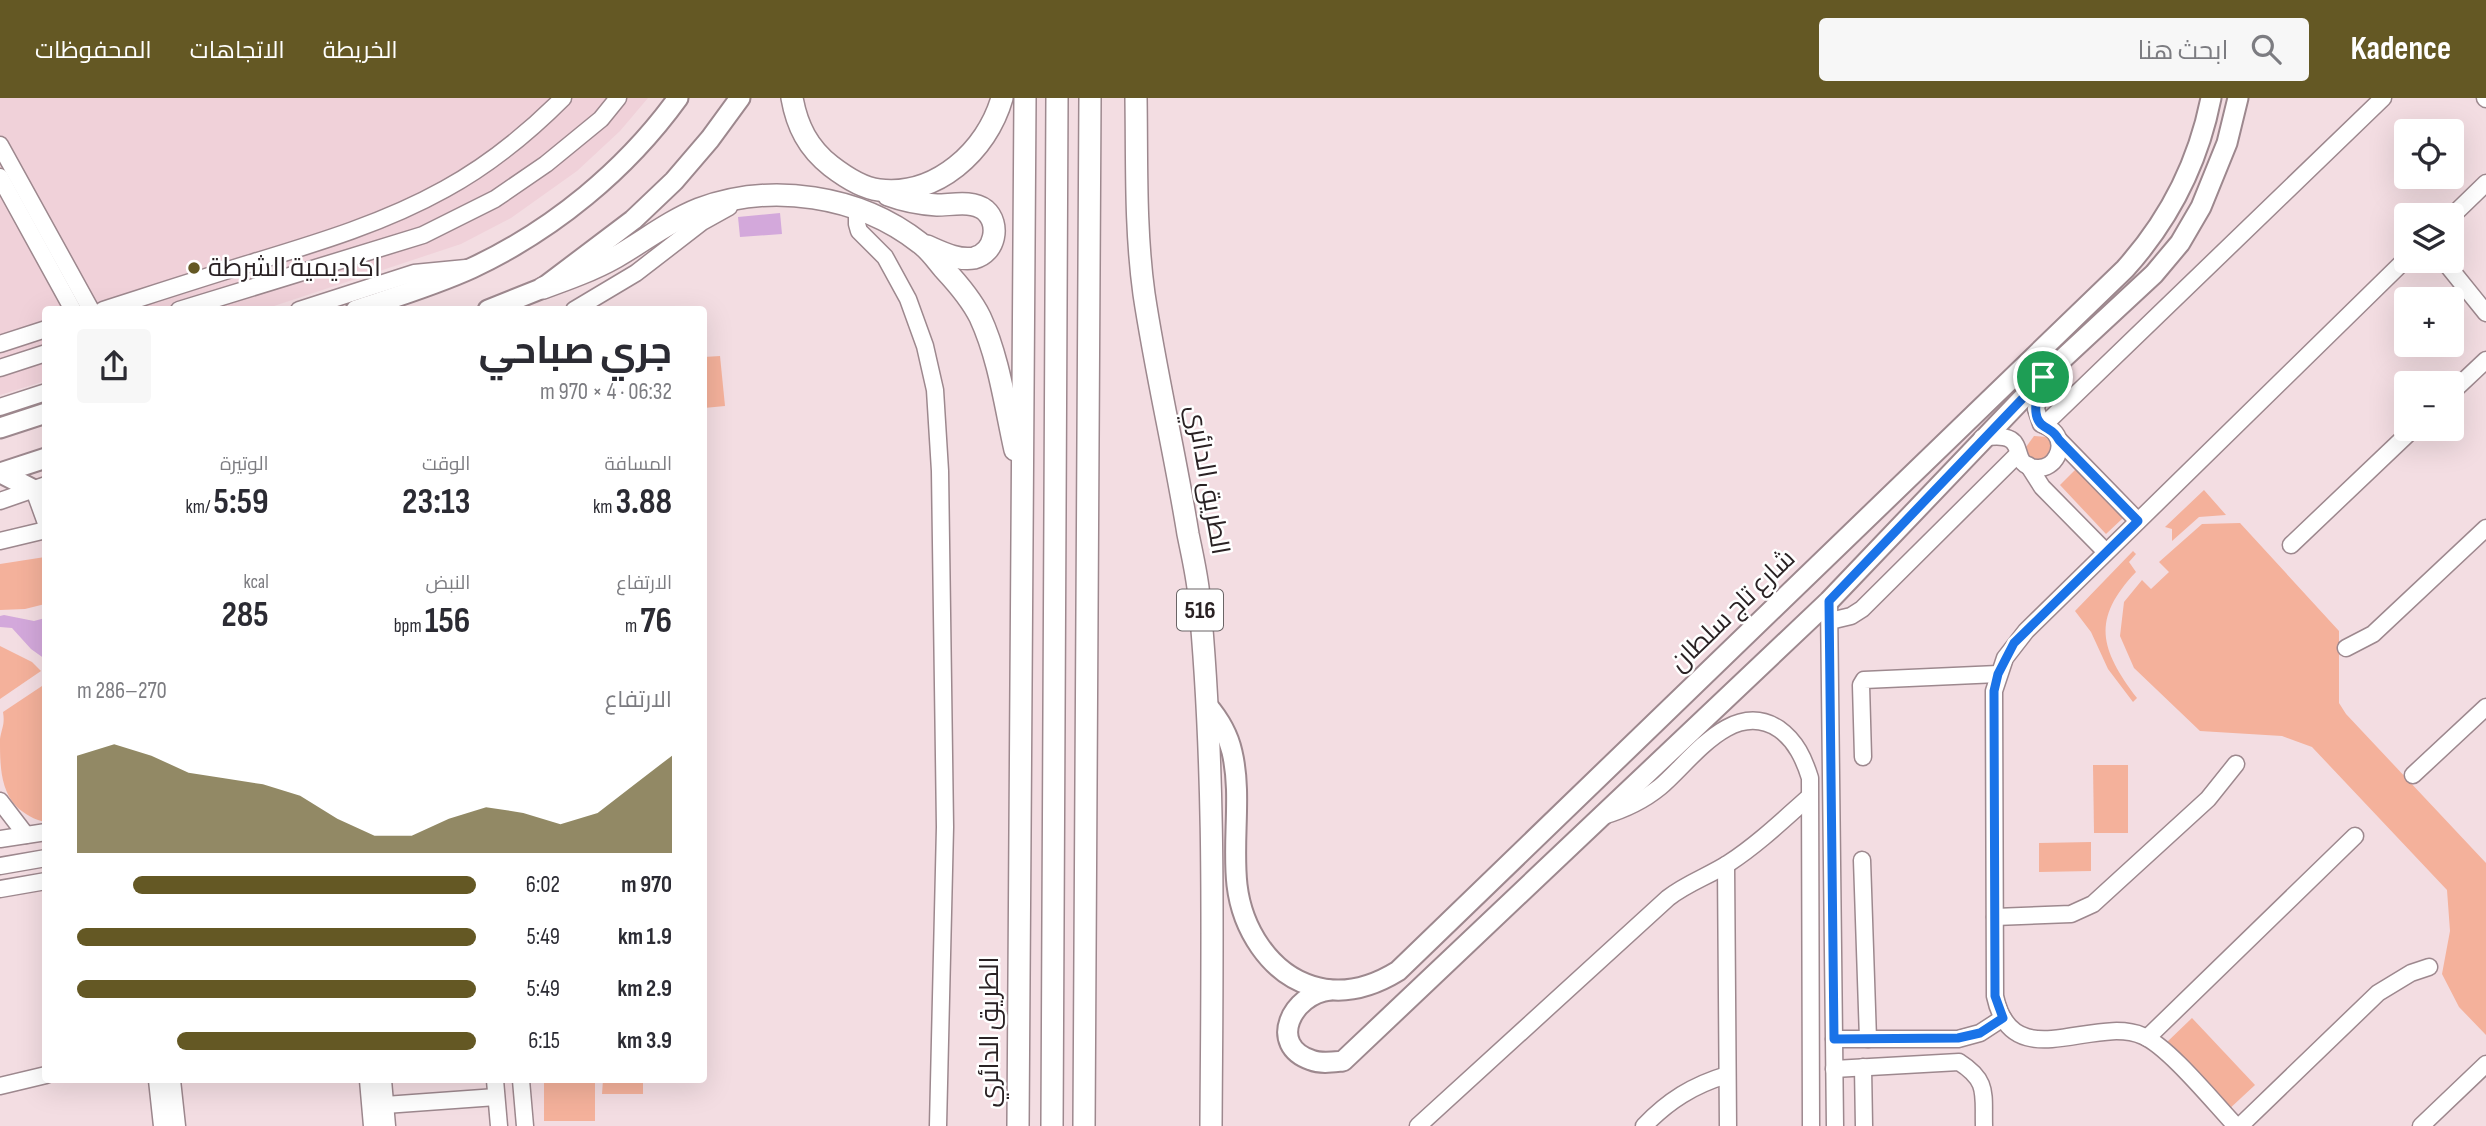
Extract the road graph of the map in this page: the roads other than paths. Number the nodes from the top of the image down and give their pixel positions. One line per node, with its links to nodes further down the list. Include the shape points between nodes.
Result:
1 (564, 98): 28 (street, via 510,146 414,205 316,243)
2 (618, 98): 29 (street, via 601,119 546,164 495,199 423,235)
3 (678, 98): 22 (main road, via 632,153 595,187 515,246)
4 (740, 98): 25 (main road, via 674,181 633,220)
5 (792, 98): 17 (highway, via 795,118 811,147 846,177)
6 (1002, 98): 17 (highway, via 983,139 963,162 935,181 904,191)
7 (1025, 98): 54 (highway, الطريق الدائري)
8 (1057, 98): 113 (highway)
9 (1090, 98): 114 (highway)
10 (1136, 98): 66 (highway, الطريق الدائري / 516, via 1141,267 1198,594)
11 (2211, 98): 86 (main road, شارع تاج سلطان, via 2200,143 2176,200 2125,269 1398,971 1366,987)
12 (2238, 98): 40 (main road, via 2220,165 2180,243 2133,296)
13 (2383, 98): 45 (street)
14 (0, 145): 27 (street)
15 (0, 177): 26 (street)
16 (2486, 183): 19 (street)
17 (876, 190): 21 (highway, via 916,202 972,204 983,209 995,229 993,241 976,258 950,256)
18 (757, 195): 20 (highway, via 813,197); 25 (highway, via 697,210 616,257); 33 (street, via 720,210 636,273)
19 (2464, 204)
20 (857, 210): 21 (highway); 111 (street, via 859,231 885,257 908,299 935,390 945,827)
21 (921, 243): 54 (highway, via 966,293 988,337)
22 (472, 268): 30 (street, via 414,272); 31 (main road)
23 (2394, 271): 56 (street)
24 (2454, 273): 34 (street)
25 (543, 288): 32 (main road)
26 (71, 306)
27 (88, 306)
28 (116, 306)
29 (192, 306)
30 (311, 306)
31 (368, 306)
32 (498, 306)
33 (581, 306)
34 (2486, 313)
35 (42, 330): 36 (street)
36 (0, 344)
37 (42, 355): 39 (street)
38 (2486, 360): 41 (street)
39 (0, 368)
40 (2043, 377): 45 (street, via 2036,409); 47 (main road)
41 (2464, 381)
42 (42, 393): 43 (street)
43 (0, 407)
44 (42, 414): 46 (main road)
45 (2044, 425): 48 (street)
46 (0, 428)
47 (1982, 438): 51 (street, via 2010,438); 62 (main road)
48 (2059, 440): 51 (street, via 2054,461 2038,468); 56 (street)
49 (2400, 441): 60 (street)
50 (42, 459): 52 (main road)
51 (2023, 460): 61 (street); 63 (street, via 1859,612)
52 (0, 473): 53 (main road)
53 (40, 487): 55 (street)
54 (1023, 489): 112 (highway, الطريق الدائري)
55 (0, 501)
56 (2138, 521): 61 (street)
57 (2486, 528): 64 (street, via 2373,634)
58 (42, 531): 59 (street)
59 (0, 541)
60 (2291, 545)
61 (2106, 552): 65 (street, via 2014,643)
62 (1829, 601): 63 (street); 73 (main road)
63 (1830, 621): 89 (street)
64 (2346, 648)
65 (1998, 674): 68 (street, via 1864,680); 84 (street, via 1994,691)
66 (1207, 705): 86 (main road, شارع تاج سلطان, via 1225,730 1234,759 1237,886 1254,937 1267,957 1295,980); 115 (highway, الطريق الدائري / 516, via 1212,857)
67 (2486, 707): 70 (street)
68 (1863, 757)
69 (2236, 764): 84 (street, via 2208,799 2093,904 2071,914)
70 (2413, 775)
71 (1809, 797): 73 (street, via 1810,778 1792,741 1774,726 1746,721 1719,732 1647,796); 80 (street); 119 (street)
72 (0, 801): 75 (street)
73 (1597, 818): 86 (main road, via 1343,1061 1318,1062 1293,1047 1289,1021 1300,1003)
74 (42, 833): 75 (street)
75 (26, 835): 77 (street)
76 (2355, 836): 88 (street)
77 (0, 839)
78 (42, 859): 81 (street)
79 (1862, 860): 90 (street)
80 (1726, 865): 94 (street); 116 (street, via 1668,898)
81 (0, 866)
82 (42, 882): 83 (street)
83 (0, 889)
84 (1995, 917): 87 (street, via 1995,996)
85 (2429, 967): 123 (street, via 2378,993)
86 (1330, 990)
87 (2003, 1018): 88 (street, via 2020,1034 2043,1040 2115,1030); 90 (street, via 1980,1033 1958,1038)
88 (2147, 1038): 123 (street)
89 (1834, 1039): 90 (street); 93 (street)
90 (1868, 1039)
91 (2486, 1064): 124 (street)
92 (1863, 1068): 93 (street); 121 (street); 122 (street, via 1959,1062 1983,1087)
93 (1834, 1069): 120 (street)
94 (1727, 1075): 117 (street, via 1685,1091); 118 (street)
95 (42, 1076): 102 (street)
96 (157, 1083): 105 (street)
97 (172, 1083): 106 (street)
98 (368, 1083): 107 (street)
99 (383, 1083): 104 (street)
100 (495, 1083): 103 (street)
101 (521, 1083): 110 (street)
102 (0, 1086)
103 (496, 1097): 104 (street); 109 (street)
104 (385, 1105): 108 (street)
105 (162, 1126)
106 (177, 1126)
107 (372, 1126)
108 (387, 1126)
109 (499, 1126)
110 (525, 1126)
111 (938, 1126)
112 (1018, 1126)
113 (1052, 1126)
114 (1084, 1126)
115 (1211, 1126)
116 (1418, 1126)
117 (1644, 1126)
118 (1728, 1126)
119 (1811, 1126)
120 (1835, 1126)
121 (1864, 1126)
122 (1984, 1126)
123 (2238, 1126)
124 (2421, 1126)

